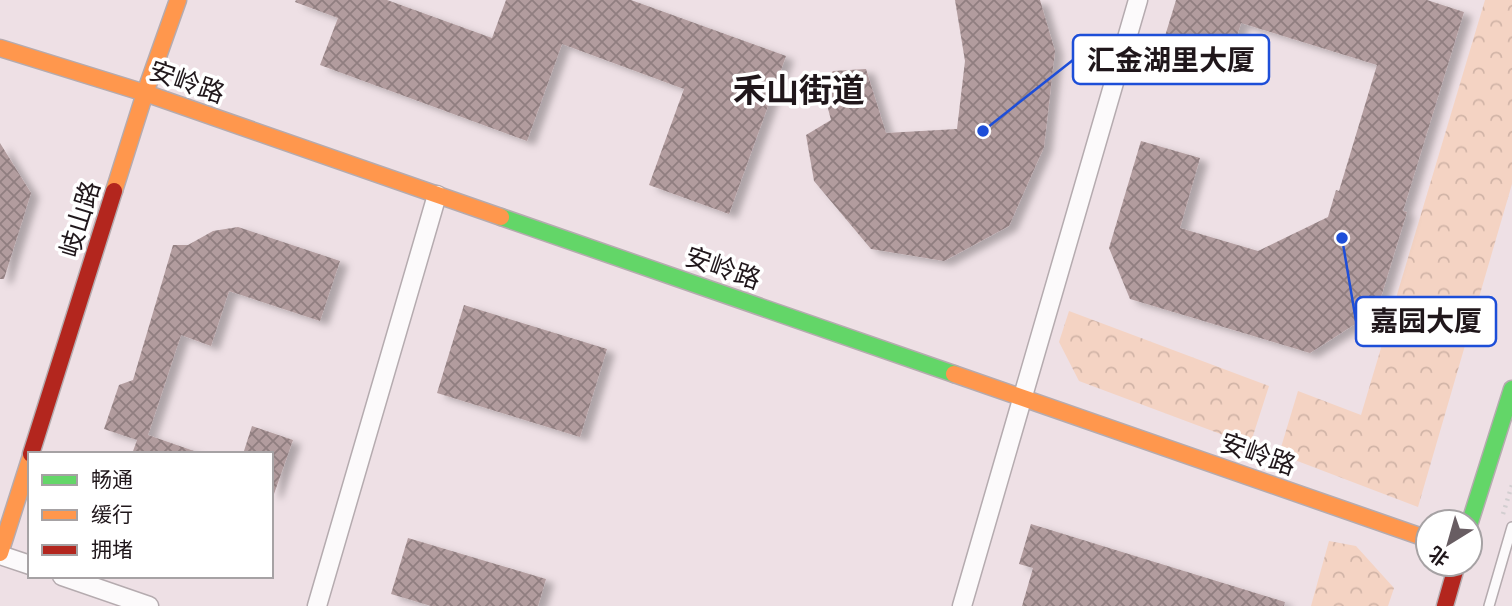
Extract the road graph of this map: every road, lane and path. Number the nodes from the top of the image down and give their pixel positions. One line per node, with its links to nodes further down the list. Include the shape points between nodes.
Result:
1 (178, 0): 4 (main road, 岐山路)
2 (1138, 0): 7 (street)
3 (0, 48): 4 (main road, 安岭路)
4 (145, 93): 5 (main road, 安岭路); 8 (main road, 岐山路)
5 (437, 195): 7 (main road, 安岭路); 18 (street)
6 (1512, 388): 10 (main road)
7 (1023, 398): 12 (main road, 安岭路); 19 (street)
8 (32, 452)
9 (28, 465): 13 (main road)
10 (1474, 508)
11 (1512, 527): 21 (lane)
12 (1414, 534)
13 (0, 554): 14 (street)
14 (28, 564)
15 (68, 578): 17 (street)
16 (1453, 578): 20 (main road)
17 (149, 606)
18 (317, 606)
19 (962, 606)
20 (1445, 606)
21 (1489, 606)

